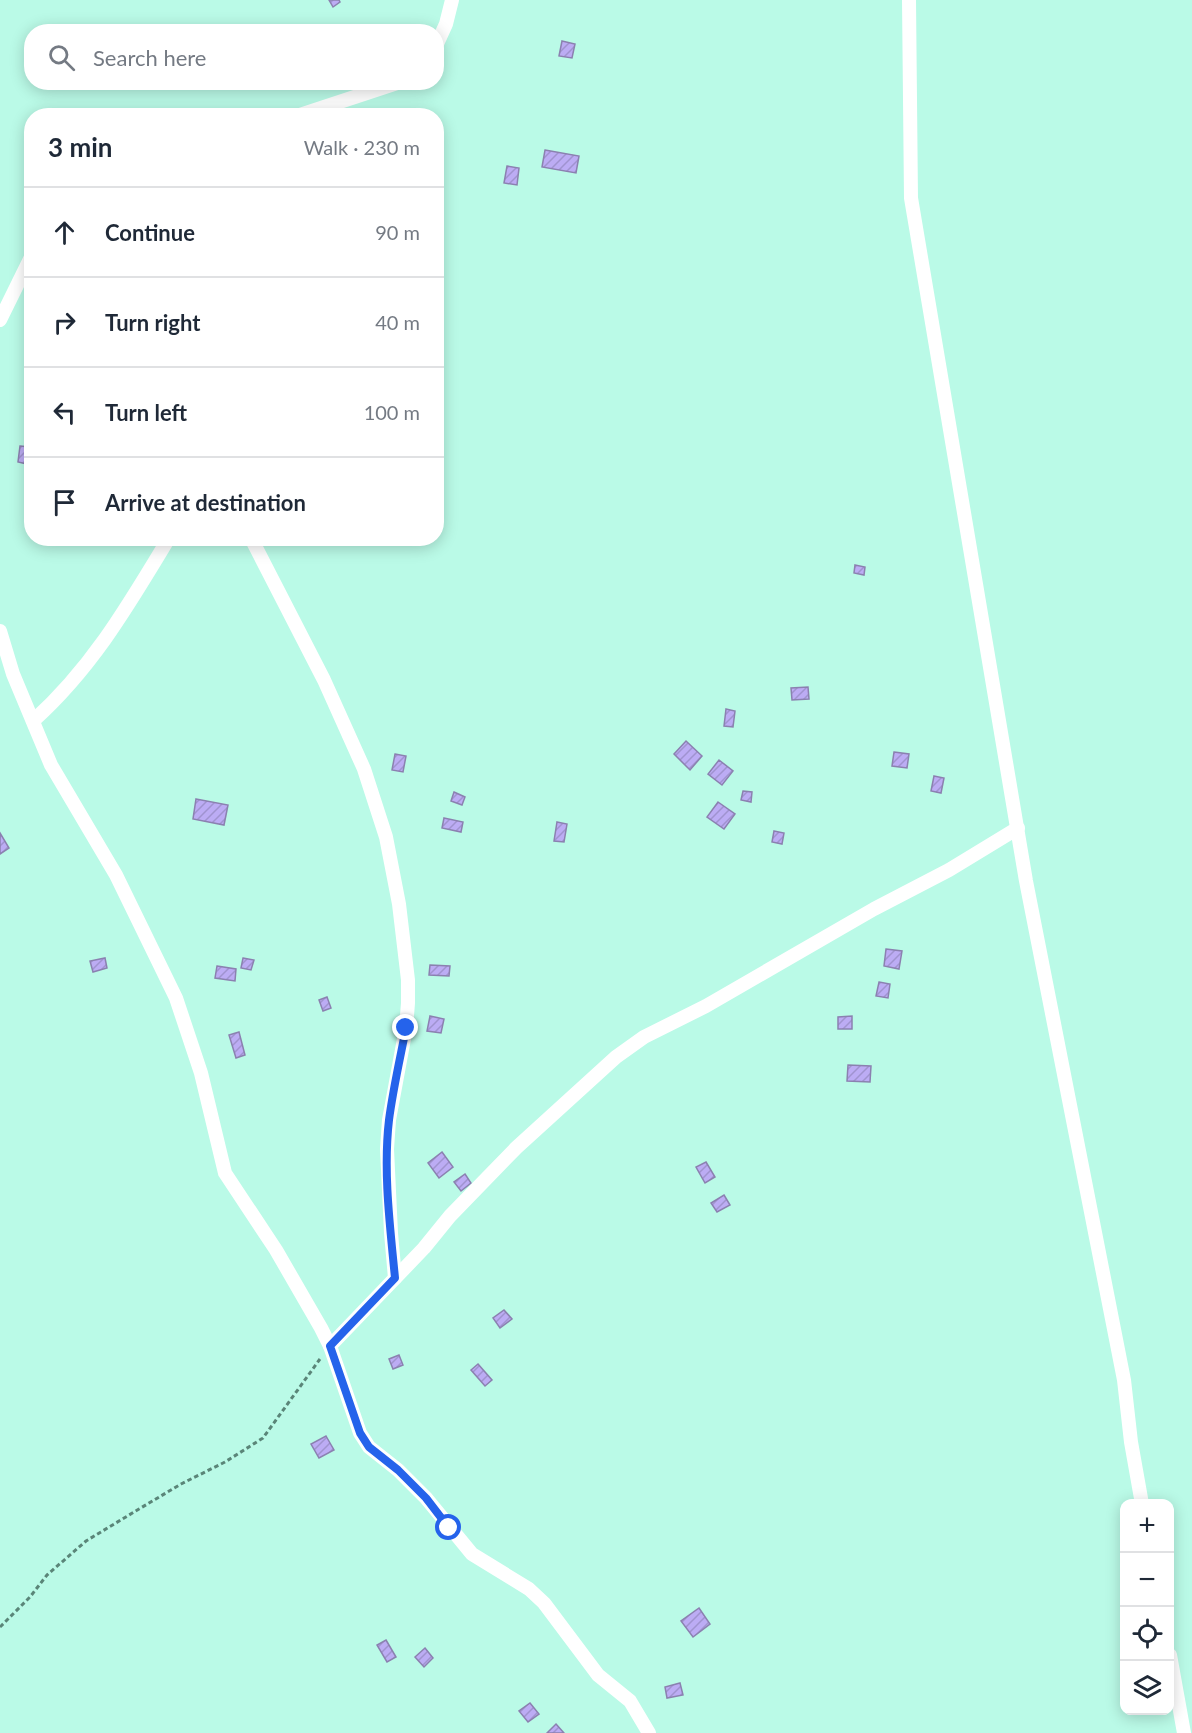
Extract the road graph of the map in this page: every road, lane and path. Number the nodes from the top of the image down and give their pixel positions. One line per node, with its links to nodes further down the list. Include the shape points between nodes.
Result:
1 (452, 0): 3 (street)
2 (909, 0): 12 (street, via 911,198)
3 (444, 28)
4 (376, 90): 5 (street)
5 (321, 108)
6 (24, 271): 7 (street)
7 (0, 320)
8 (164, 546): 11 (street, via 103,644 78,677)
9 (255, 546): 13 (street, via 324,680 364,769 386,837 395,881 408,1003 387,1149)
10 (0, 631): 11 (street)
11 (33, 721): 14 (street, via 51,765 116,875 176,998 201,1073 225,1173 276,1250)
12 (1018, 828): 13 (street, via 625,1050 516,1148); 15 (street, via 1122,1368)
13 (395, 1278): 14 (street)
14 (330, 1346): 16 (path, via 263,1438 86,1541 47,1575); 18 (street, via 360,1433 369,1447 426,1498 472,1554 529,1589 544,1603 598,1675 630,1701)
15 (1141, 1499)
16 (0, 1627)
17 (1171, 1661): 19 (street)
18 (649, 1733)
19 (1184, 1733)

